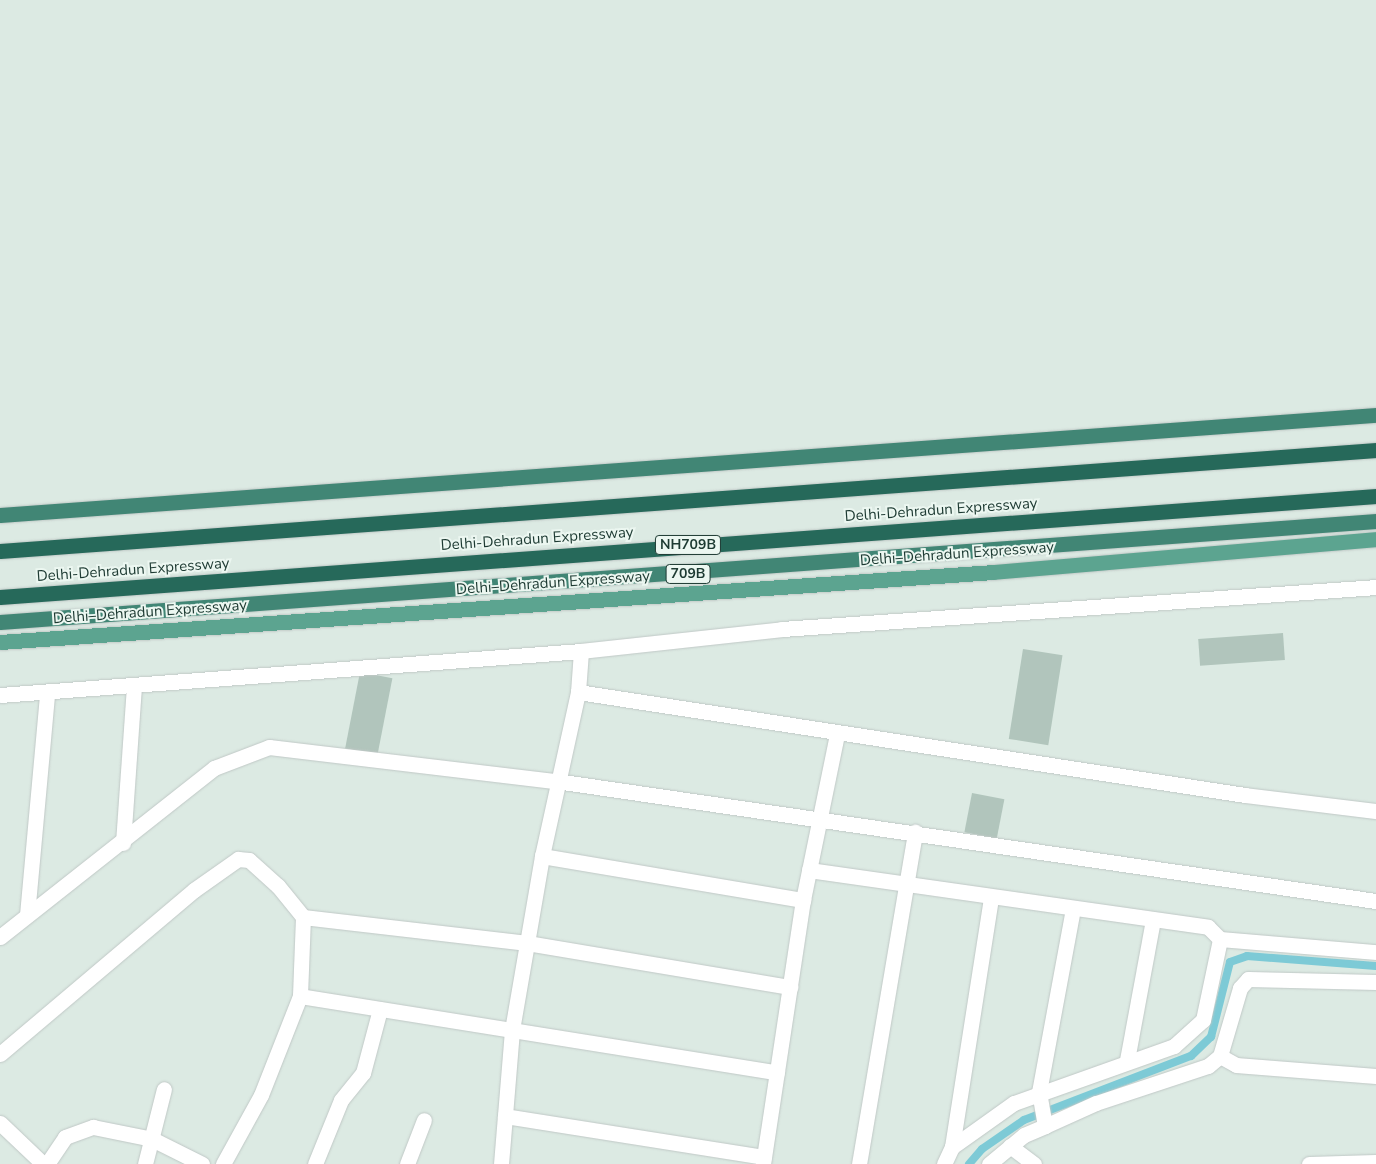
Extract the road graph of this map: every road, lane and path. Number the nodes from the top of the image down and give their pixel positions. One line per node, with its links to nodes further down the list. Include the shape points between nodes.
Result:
1 (1376, 415): 4 (highway)
2 (1376, 450): 7 (highway, Delhi-Dehradun Expressway)
3 (1376, 496): 9 (highway, Delhi-Dehradun Expressway / NH709B)
4 (0, 515)
5 (1376, 521): 10 (highway, Delhi–Dehradun Expressway / 709B)
6 (1376, 539): 11 (main road, via 1186,557)
7 (0, 551)
8 (1376, 587): 12 (street, via 782,629)
9 (0, 597)
10 (0, 622)
11 (0, 642)
12 (581, 651): 13 (street); 14 (street)
13 (134, 686): 15 (street); 22 (street)
14 (578, 692): 17 (street); 18 (street)
15 (47, 694): 16 (street); 30 (street)
16 (0, 695)
17 (837, 734): 19 (street); 20 (street)
18 (556, 781): 20 (street); 22 (street, via 269,747 214,768); 23 (street)
19 (1376, 811)
20 (818, 818): 21 (street); 24 (street)
21 (915, 832): 25 (street); 28 (street)
22 (123, 843): 30 (street)
23 (542, 856): 27 (street); 35 (street)
24 (809, 870): 25 (street); 27 (street)
25 (906, 884): 26 (street); 64 (street)
26 (991, 899): 29 (street); 54 (street)
27 (803, 900): 38 (street)
28 (1376, 901)
29 (1073, 909): 32 (street); 48 (street)
30 (27, 915): 33 (street)
31 (302, 917): 35 (street); 39 (street); 42 (street, via 260,868 238,859 194,890)
32 (1153, 920): 34 (street, via 1208,927); 44 (street)
33 (0, 938)
34 (1220, 939): 36 (street); 44 (street, via 1203,1020 1174,1046)
35 (527, 943): 38 (street); 41 (street)
36 (1376, 952)
37 (1376, 982): 43 (street, via 1248,979 1240,988)
38 (790, 987): 45 (street)
39 (300, 996): 40 (street); 60 (street, via 261,1095)
40 (380, 1009): 41 (street); 61 (street, via 363,1073 341,1100)
41 (512, 1030): 45 (street); 49 (street)
42 (0, 1054)
43 (1220, 1056): 46 (street, via 1236,1065); 48 (street, via 1208,1066 1096,1103)
44 (1128, 1060): 48 (street)
45 (777, 1072): 55 (street)
46 (1376, 1076)
47 (164, 1089): 52 (street)
48 (1041, 1111): 53 (street); 54 (street, via 1014,1103)
49 (505, 1116): 55 (street); 63 (street)
50 (424, 1120): 62 (street)
51 (0, 1123): 57 (street)
52 (152, 1139): 57 (street, via 93,1127 76,1130 65,1137); 58 (street); 59 (street)
53 (1010, 1146): 66 (street); 67 (street)
54 (952, 1147): 65 (street)
55 (763, 1160)
56 (1376, 1162): 68 (street)
57 (45, 1164)
58 (145, 1164)
59 (202, 1164)
60 (223, 1164)
61 (315, 1164)
62 (407, 1164)
63 (501, 1164)
64 (859, 1164)
65 (944, 1164)
66 (989, 1164)
67 (1034, 1164)
68 (1309, 1164)

